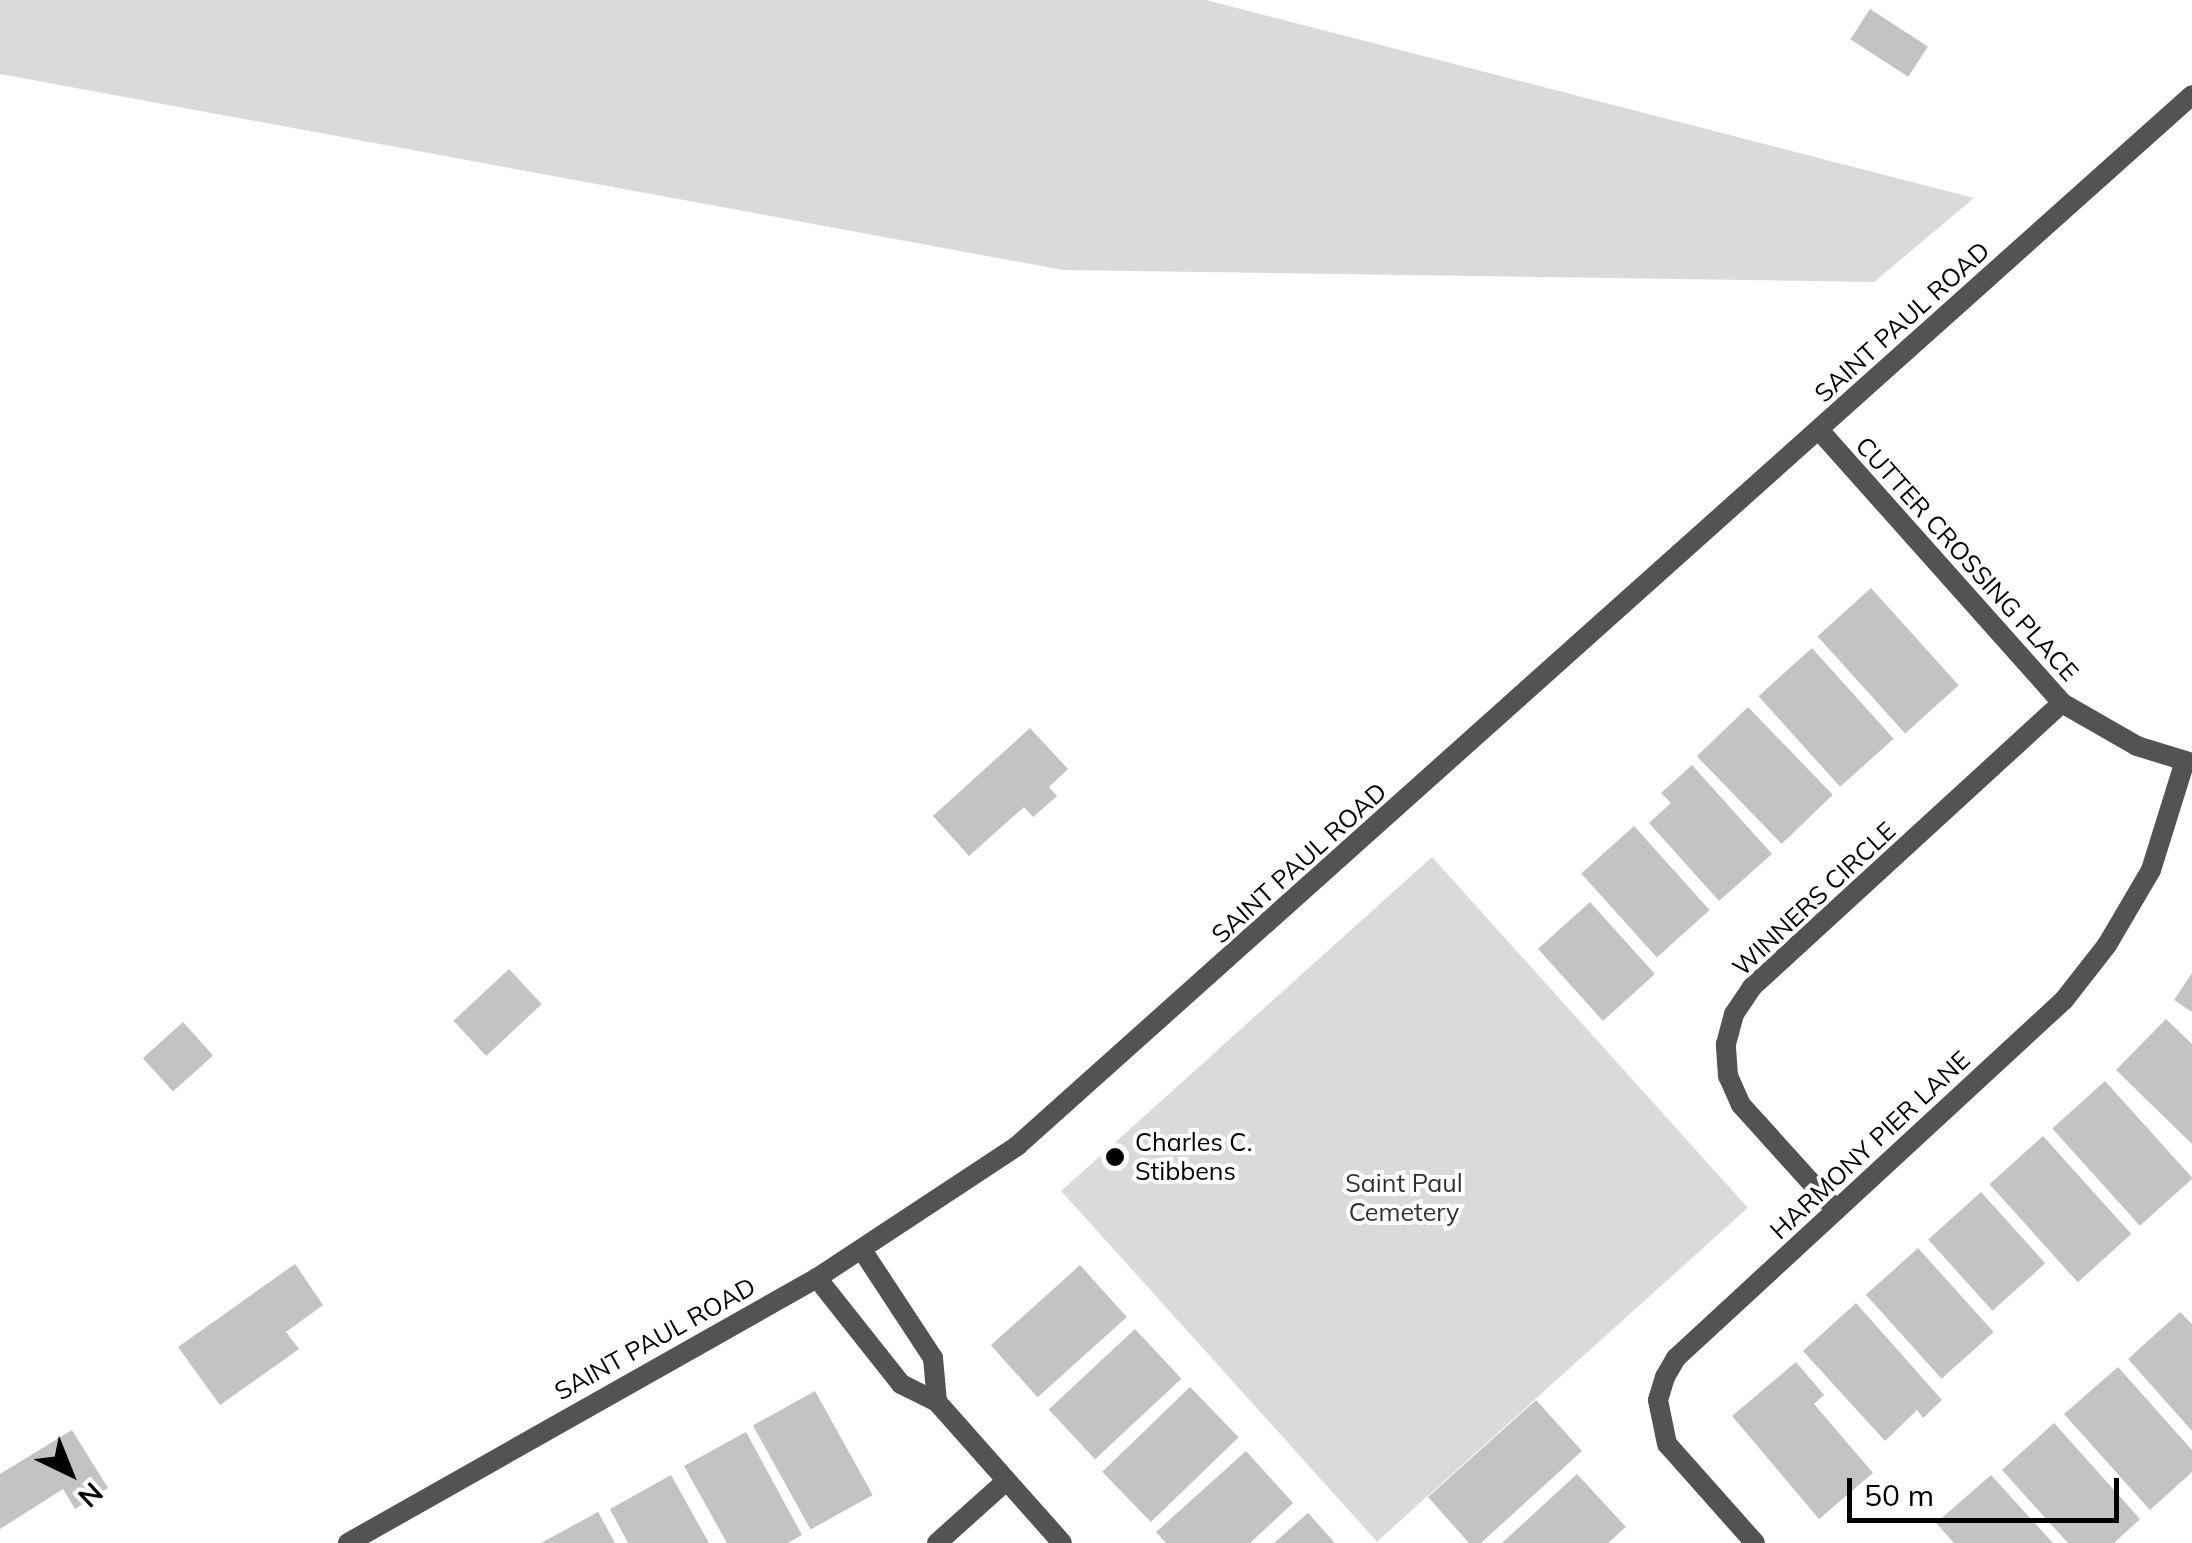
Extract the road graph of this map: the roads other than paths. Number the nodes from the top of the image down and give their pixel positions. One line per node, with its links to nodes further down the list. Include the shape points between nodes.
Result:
1 (2192, 94): 2 (street, SAINT PAUL ROAD)
2 (1818, 430): 3 (street, CUTTER CROSSING PLACE); 6 (street, SAINT PAUL ROAD, via 1068,1106)
3 (2062, 703): 4 (street, CUTTER CROSSING PLACE, via 2138,746); 5 (street, WINNERS CIRCLE, via 1752,987 1734,1014 1726,1044 1728,1076 1741,1105)
4 (2189, 762): 5 (street, HARMONY PIER LANE, via 2151,870 2064,1000)
5 (1836, 1210): 13 (street, HARMONY PIER LANE, via 1676,1358 1658,1400 1667,1444)
6 (862, 1250): 7 (street, SAINT PAUL ROAD); 8 (street, via 933,1358)
7 (817, 1278): 8 (street, via 900,1384); 10 (street, SAINT PAUL ROAD)
8 (937, 1402): 9 (street)
9 (1006, 1482): 11 (street); 12 (street)
10 (348, 1543)
11 (938, 1543)
12 (1062, 1543)
13 (1755, 1543)

